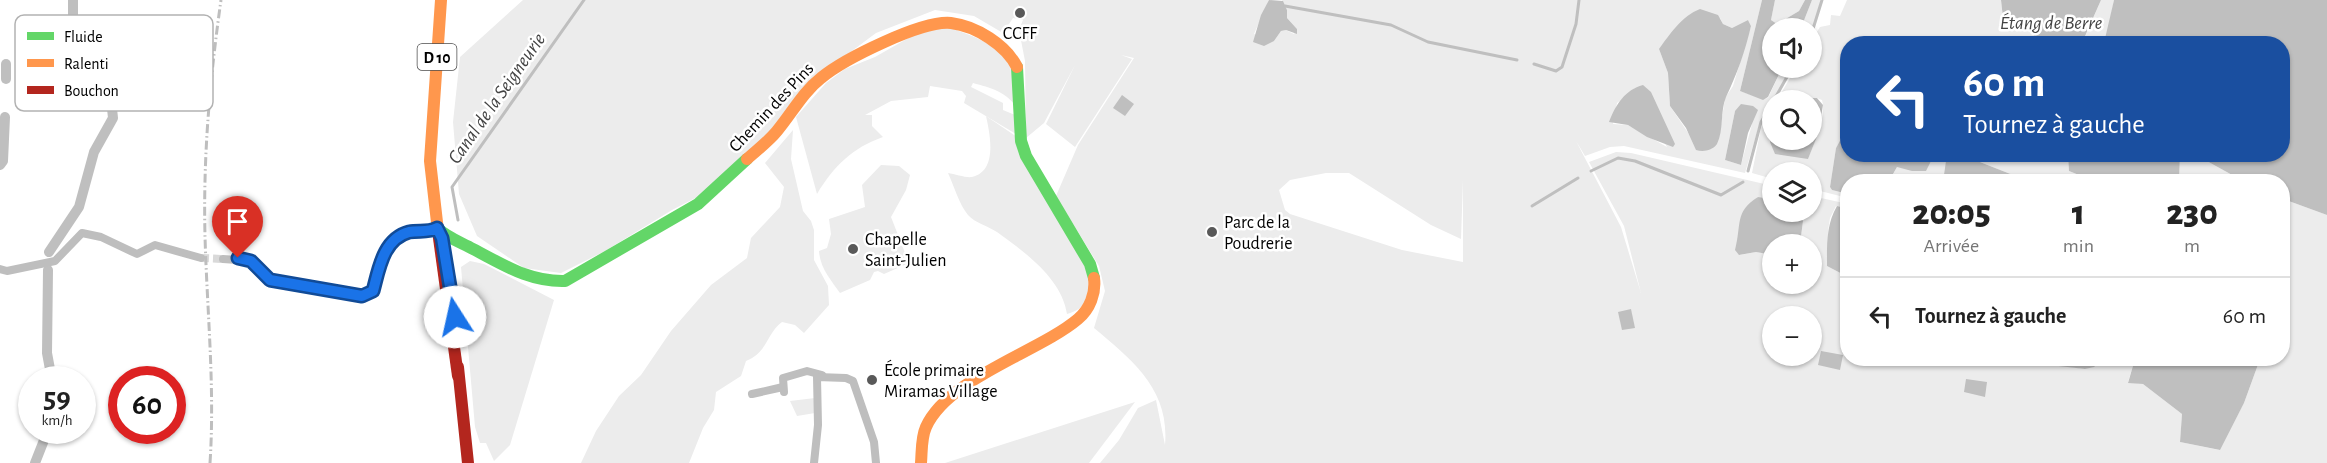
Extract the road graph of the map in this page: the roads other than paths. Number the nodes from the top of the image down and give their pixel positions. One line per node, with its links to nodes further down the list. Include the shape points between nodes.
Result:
1 (441, 0): 2 (street, D 10)
2 (433, 113): 3 (street, D 10); 3 (street, D 10, via 430,161)
3 (442, 231): 5 (street, via 408,233 389,244 373,291 362,296 270,280 251,261); 7 (street, D 10, via 451,340); 7 (street, D 10, via 453,294); 13 (street, Chemin des Pins, via 532,279 565,281 698,204 777,131 819,79 848,58 933,24 951,23 967,28 1005,50 1017,67 1026,156 1095,279 1096,292 1078,319 971,384 936,410 924,430)
4 (201, 258): 6 (street, via 155,245 137,254 101,237 82,233 55,261)
5 (223, 258)
6 (0, 269)
7 (458, 376): 10 (street, D 10)
8 (834, 378): 9 (street, via 807,371 783,386); 11 (street, via 817,377); 12 (street, via 853,381 874,442)
9 (752, 394)
10 (468, 463)
11 (814, 463)
12 (876, 463)
13 (921, 463)

